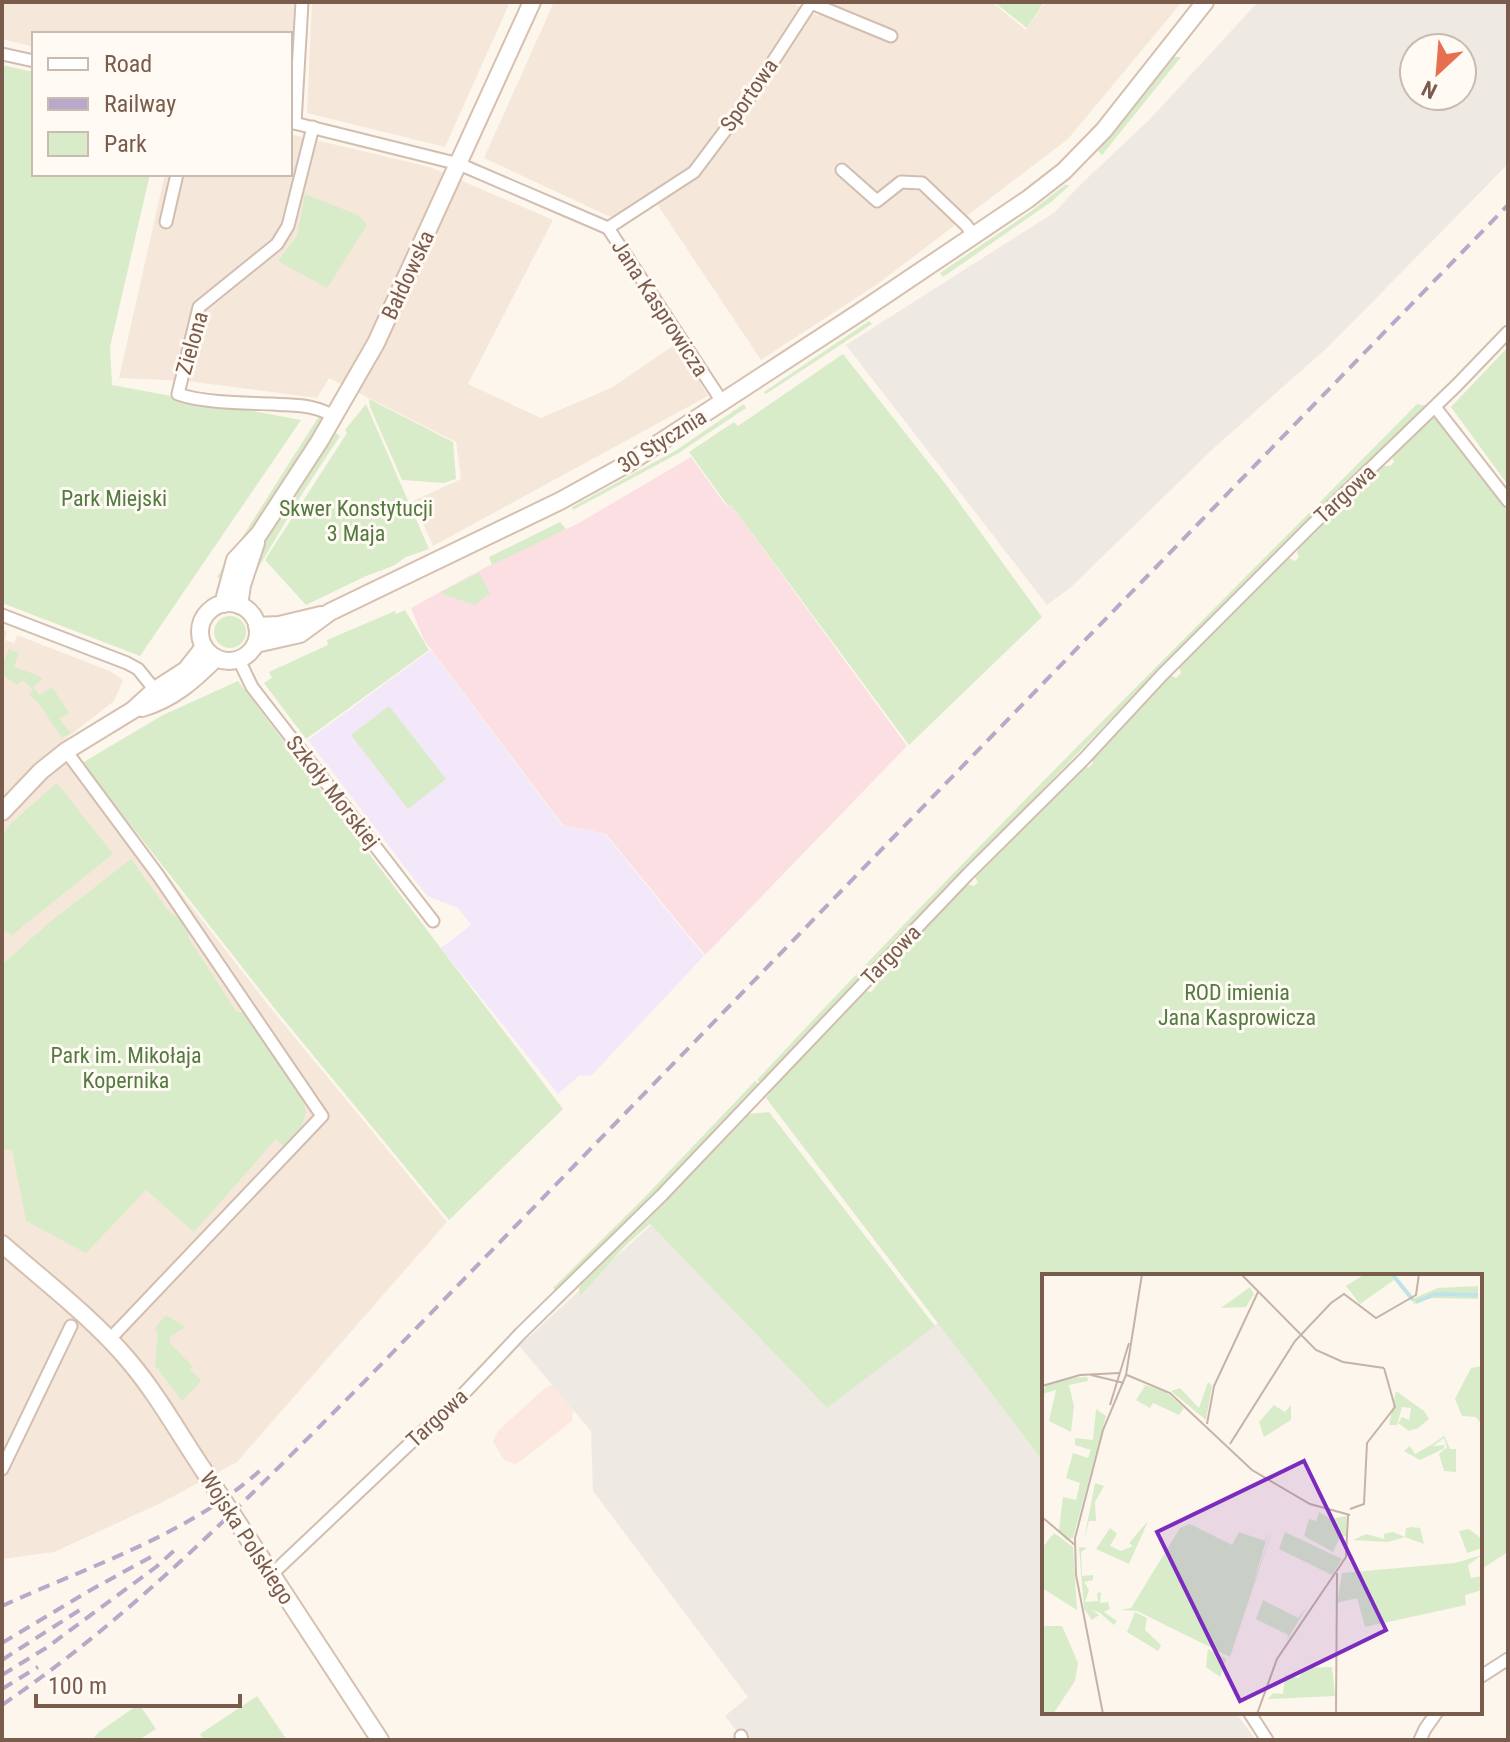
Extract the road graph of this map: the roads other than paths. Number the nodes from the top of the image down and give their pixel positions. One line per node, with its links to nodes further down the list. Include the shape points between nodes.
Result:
1 (302, 2): 7 (street)
2 (532, 2): 9 (street, Bałdowska)
3 (1205, 2): 14 (street, 30 Stycznia, via 1088,148)
4 (891, 36): 13 (street, Sportowa, via 811,3 694,172)
5 (2, 54): 6 (street)
6 (32, 61)
7 (293, 122): 8 (street, Jana Kasprowicza)
8 (313, 127): 9 (street, Jana Kasprowicza); 18 (street, Zielona, via 288,226 277,244 199,307 178,394 320,408)
9 (459, 164): 13 (street, Jana Kasprowicza); 18 (street, Bałdowska, via 376,343)
10 (842, 170): 14 (street, via 877,201 901,182 922,183)
11 (177, 176): 12 (street)
12 (166, 222)
13 (608, 228): 16 (street, Jana Kasprowicza)
14 (974, 236): 16 (street, 30 Stycznia)
15 (1508, 332): 17 (street, Targowa)
16 (723, 403): 21 (street, 30 Stycznia, via 560,501)
17 (1435, 407): 19 (street); 36 (street, Targowa, via 1162,675 451,1407)
18 (335, 417): 20 (street, Bałdowska, via 259,534 235,560)
19 (1508, 501)
20 (231, 605): 23 (street, via 247,610); 25 (street, via 207,613 202,621 200,630)
21 (330, 612): 23 (street, 30 Stycznia); 24 (street, 30 Stycznia, via 300,634)
22 (2, 615): 27 (street, via 127,663)
23 (257, 626): 24 (street)
24 (256, 644): 26 (street)
25 (210, 653): 26 (street, via 224,661); 27 (street); 28 (street, via 193,682)
26 (239, 660): 31 (street, Szkoły Morskiej, via 252,687)
27 (155, 690): 28 (street)
28 (133, 710): 29 (street)
29 (66, 751): 30 (street); 34 (street, via 158,875 322,1116)
30 (2, 812)
31 (433, 921)
32 (2, 1244): 34 (street, Wojska Polskiego)
33 (71, 1326): 35 (street)
34 (109, 1340): 36 (street, Wojska Polskiego, bridge, via 149,1387)
35 (2, 1469)
36 (271, 1575): 41 (street, Wojska Polskiego)
37 (1508, 1659): 38 (street)
38 (1482, 1676)
39 (1250, 1714): 42 (street)
40 (1436, 1714): 43 (street)
41 (380, 1740)
42 (1267, 1740)
43 (1420, 1740)

